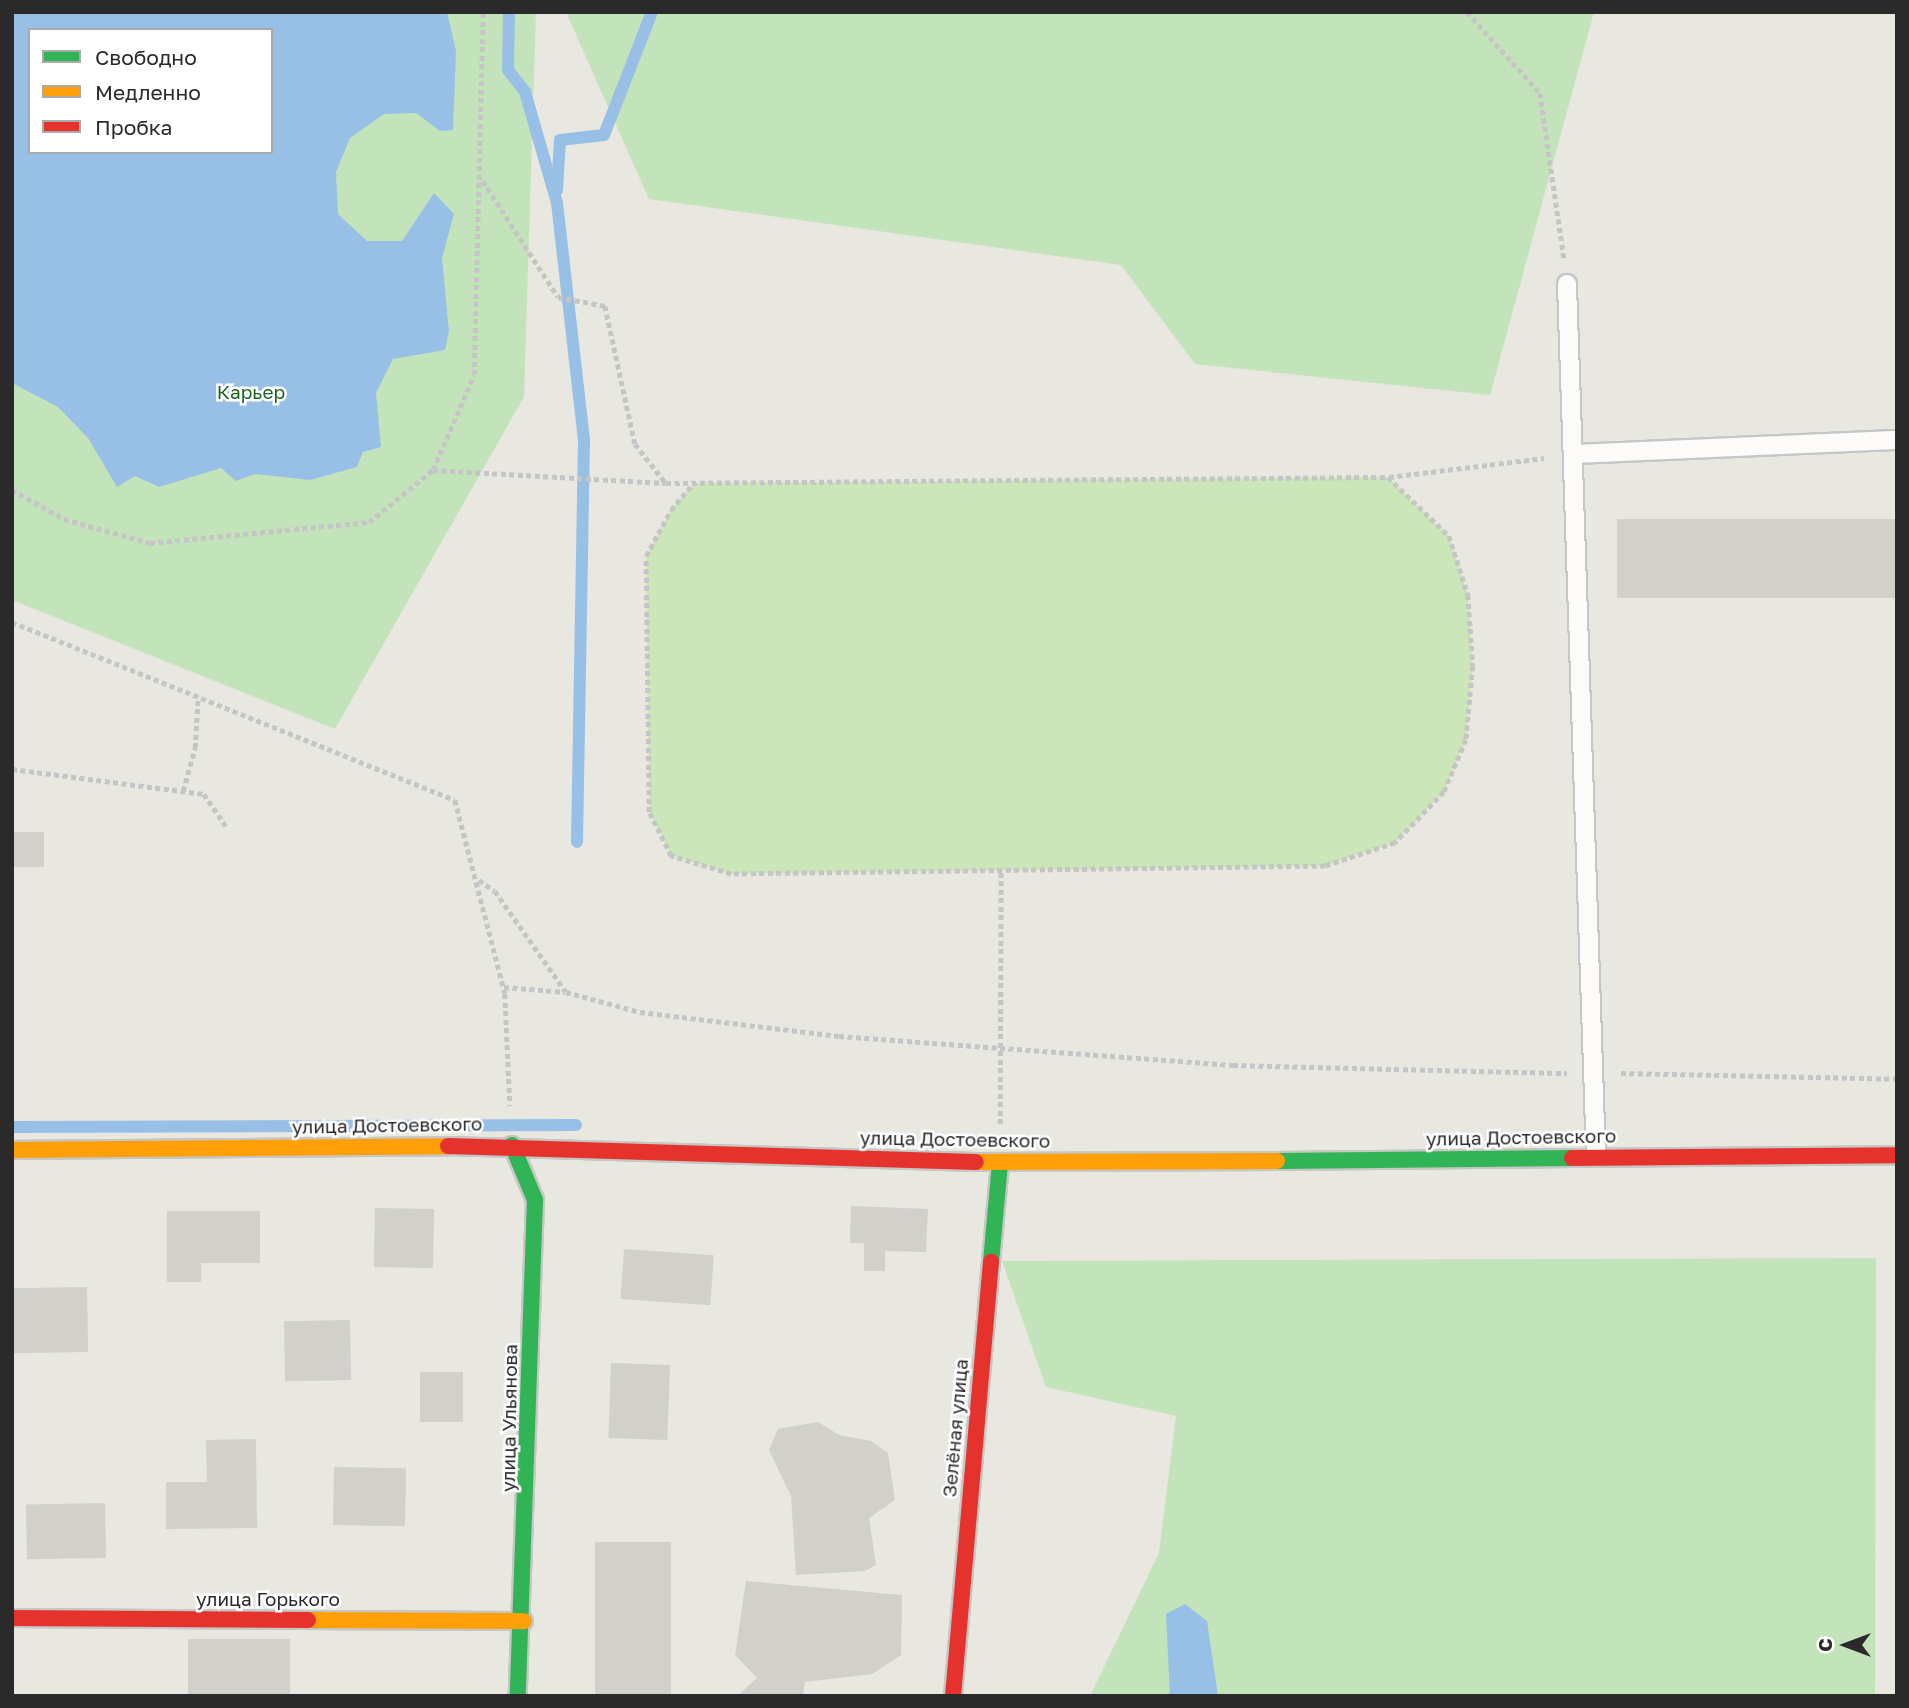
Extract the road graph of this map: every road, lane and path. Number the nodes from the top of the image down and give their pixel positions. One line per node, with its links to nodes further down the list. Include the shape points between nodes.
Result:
1 (482, 12): 3 (path)
2 (1467, 12): 4 (path, via 1541,93)
3 (481, 179): 7 (path, via 474,375); 9 (path, via 558,297 605,306 635,444)
4 (1567, 284): 6 (lane)
5 (1897, 440): 6 (lane)
6 (1573, 454): 8 (path); 22 (lane)
7 (432, 470): 9 (path); 11 (path, via 369,522 150,543 64,519)
8 (1388, 477): 10 (path); 17 (path, via 1449,536 1468,596 1473,666 1466,740 1444,792 1395,843 1325,866)
9 (666, 483): 10 (path)
10 (694, 483): 17 (path, via 671,510 646,556 648,801 671,856 731,874)
11 (12, 490)
12 (12, 622): 13 (path)
13 (198, 696): 15 (path, via 195,748); 18 (path, via 455,800)
14 (12, 769): 15 (path)
15 (183, 791): 16 (path, via 204,794)
16 (228, 829)
17 (1001, 870): 21 (path)
18 (479, 880): 19 (path); 20 (path, via 495,891)
19 (504, 987): 20 (path); 24 (path)
20 (566, 992): 21 (path, via 640,1012 747,1027)
21 (1000, 1046): 22 (path, via 1233,1065); 29 (path)
22 (1594, 1073): 23 (path); 28 (lane)
23 (1897, 1079)
24 (511, 1114)
25 (512, 1145): 26 (street, улица Достоевского); 29 (street, улица Достоевского); 31 (street, улица Ульянова, via 535,1200)
26 (12, 1150)
27 (1897, 1155): 28 (street, улица Достоевского)
28 (1596, 1157): 29 (street, улица Достоевского)
29 (1000, 1163): 33 (street, Зелёная улица)
30 (12, 1618): 31 (street, улица Горького)
31 (524, 1621): 32 (street, улица Ульянова)
32 (518, 1696)
33 (953, 1696)

